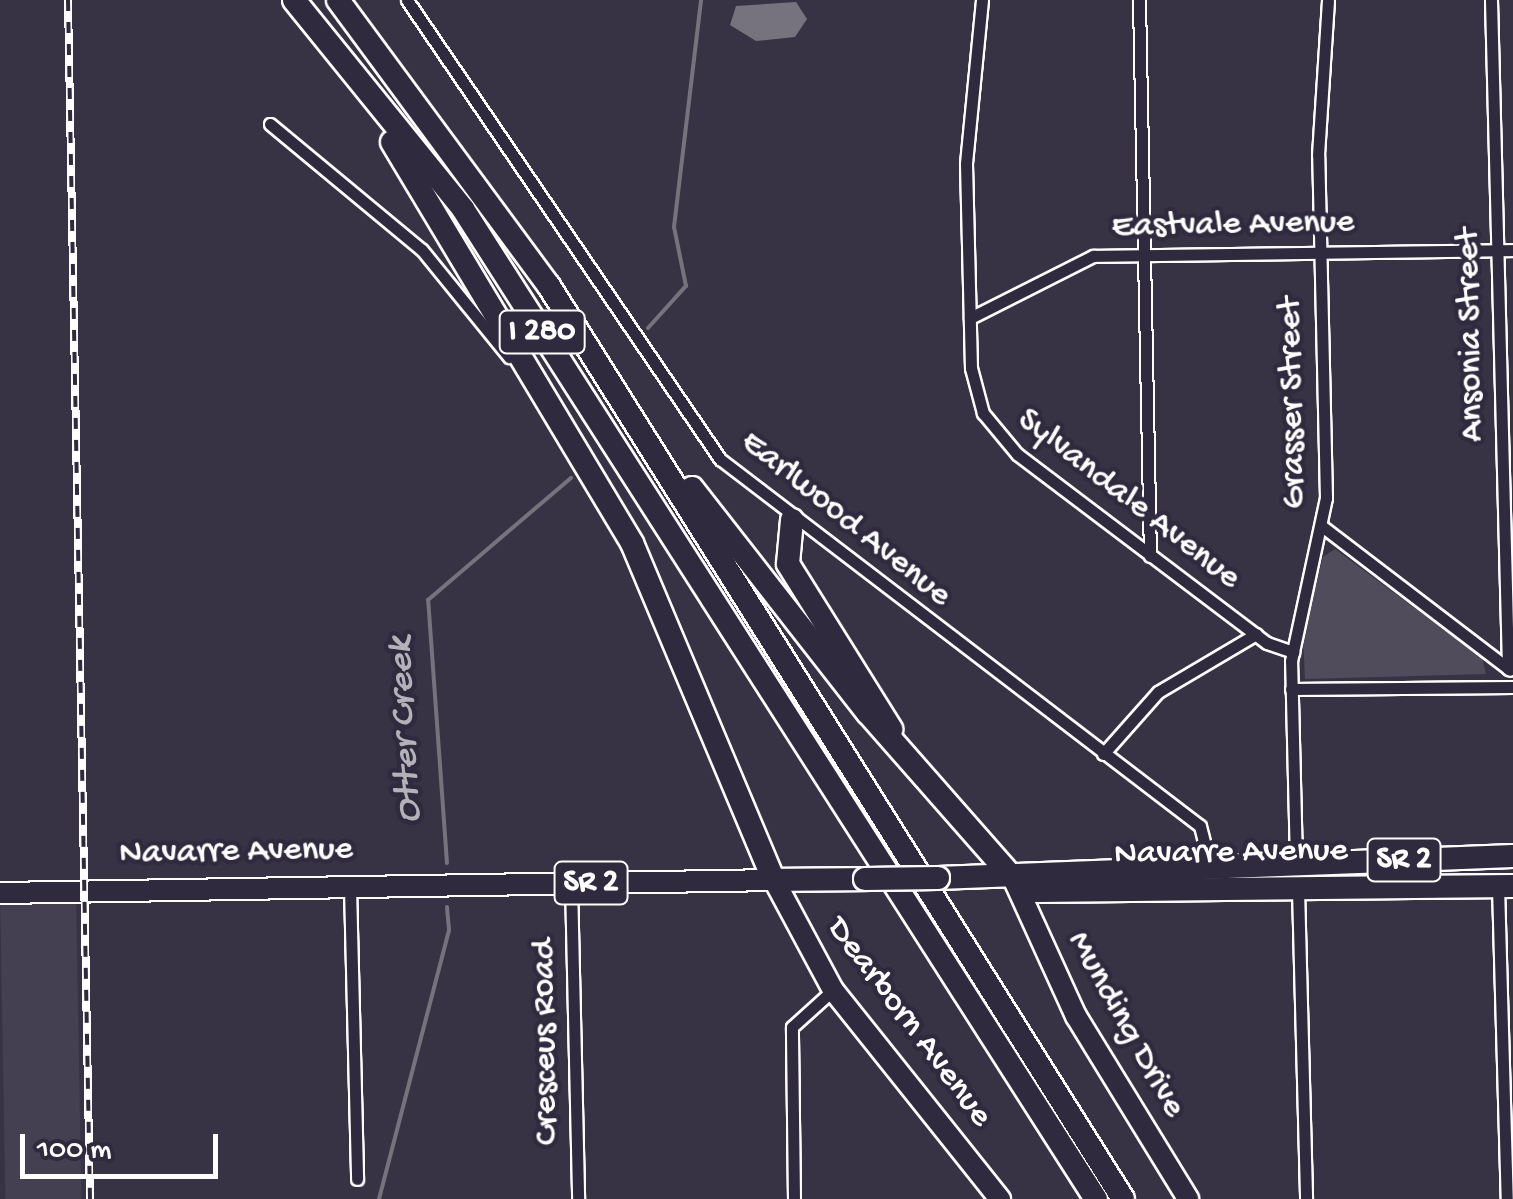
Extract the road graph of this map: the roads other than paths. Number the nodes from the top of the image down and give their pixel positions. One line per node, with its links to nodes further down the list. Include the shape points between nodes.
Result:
1 (293, 0): 15 (highway, via 429,191); 44 (highway, I 280, via 464,209)
2 (338, 0): 14 (highway, I 280, via 458,155)
3 (408, 0): 16 (street, Earlwood Avenue, via 720,458)
4 (982, 0): 13 (street, Sylvandale Avenue, via 966,153)
5 (1138, 0): 12 (street)
6 (1328, 0): 11 (street, Grasser Street)
7 (1491, 0): 9 (street, Ansonia Street)
8 (270, 124): 15 (street, via 449,278)
9 (1498, 250): 10 (street, Eastvale Avenue); 11 (street, Eastvale Avenue); 21 (street, Ansonia Street)
10 (1513, 250)
11 (1320, 252): 12 (street, Eastvale Avenue); 17 (street, Grasser Street)
12 (1142, 254): 13 (street, Eastvale Avenue, via 1066,263); 18 (street)
13 (970, 318): 18 (street, Sylvandale Avenue, via 973,383 1000,438)
14 (606, 379): 24 (highway, via 761,586); 45 (highway, I 280)
15 (590, 471): 31 (highway, via 632,544)
16 (792, 520): 24 (highway, via 788,564 877,695); 25 (street, Earlwood Avenue)
17 (1323, 526): 20 (street, Grasser Street); 21 (street)
18 (1150, 556): 19 (street, Sylvandale Avenue)
19 (1256, 634): 20 (street, Sylvandale Avenue); 25 (street, via 1158,692)
20 (1292, 652): 23 (street, Grasser Street)
21 (1510, 670)
22 (1513, 686): 23 (street)
23 (1291, 689): 28 (street, Grasser Street)
24 (894, 737): 30 (highway)
25 (1103, 754): 29 (street, Earlwood Avenue, via 1208,834)
26 (1513, 856): 28 (highway, Navarre Avenue / SR 2)
27 (1247, 862): 28 (highway, Navarre Avenue / SR 2); 29 (highway, Navarre Avenue / SR 2); 37 (highway, via 1200,876 1108,878)
28 (1294, 862): 36 (highway, via 1287,878)
29 (1210, 865): 30 (highway, Navarre Avenue / SR 2, via 1036,868)
30 (1013, 878): 31 (highway, Navarre Avenue / SR 2, bridge); 37 (highway, Navarre Avenue / SR 2, via 1036,891); 46 (main road, Munding Drive, via 1076,1016)
31 (774, 880): 32 (main road, Navarre Avenue / SR 2); 39 (main road, Dearborn Avenue)
32 (571, 884): 34 (main road, Navarre Avenue / SR 2); 41 (street, Cresceus Road)
33 (1505, 886): 35 (highway, Navarre Avenue / SR 2); 48 (street)
34 (350, 887): 38 (main road, Navarre Avenue / SR 2); 40 (street)
35 (1298, 888): 36 (highway, Navarre Avenue / SR 2); 47 (street)
36 (1210, 890): 37 (highway, Navarre Avenue / SR 2)
37 (1102, 891)
38 (0, 893)
39 (834, 990): 42 (street, via 792,1026); 43 (main road, Dearborn Avenue)
40 (357, 1179)
41 (578, 1199)
42 (794, 1199)
43 (1000, 1199)
44 (1096, 1199)
45 (1124, 1199)
46 (1188, 1199)
47 (1306, 1199)
48 (1507, 1199)

